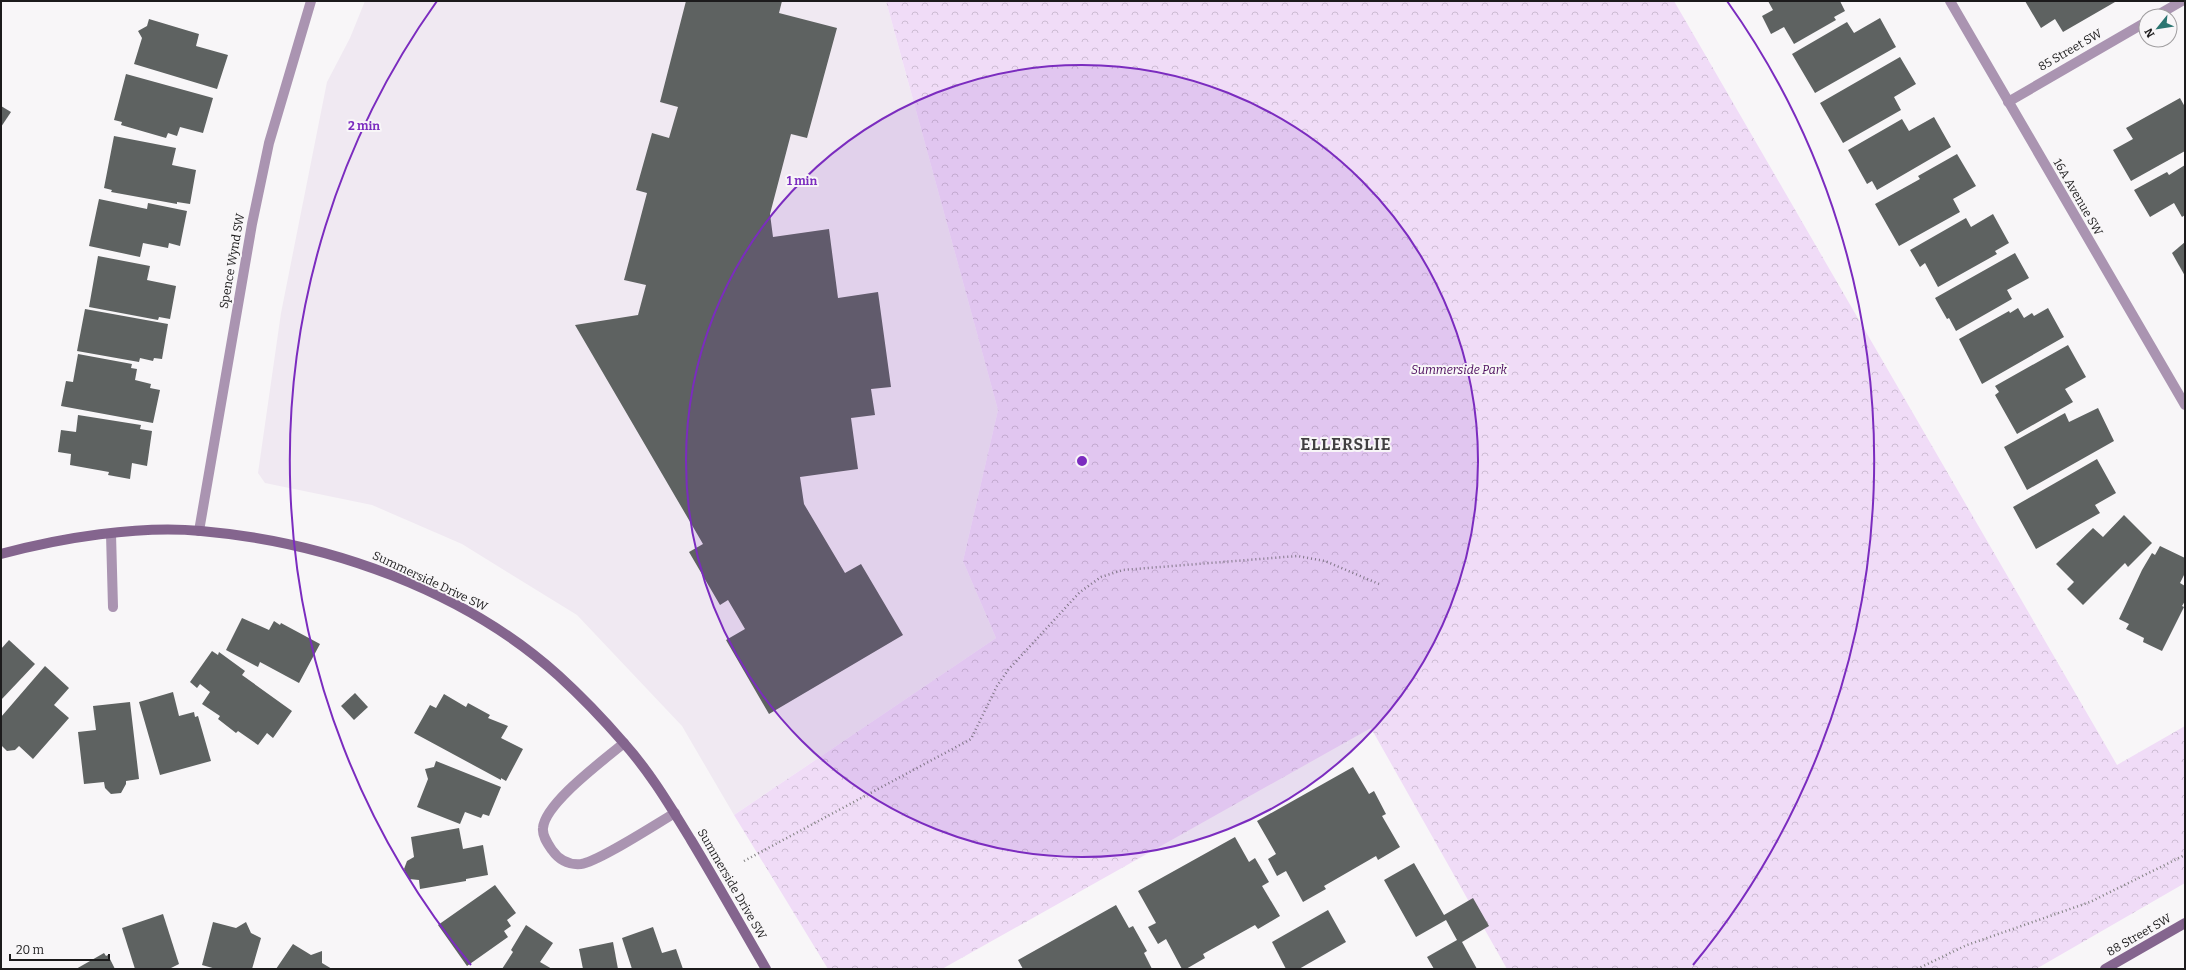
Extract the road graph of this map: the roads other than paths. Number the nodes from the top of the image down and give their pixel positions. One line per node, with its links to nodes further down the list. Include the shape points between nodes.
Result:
1 (310, 1): 8 (street, Spence Wynd SW, via 280,99 261,181)
2 (1950, 1): 6 (street, 16A Avenue SW)
3 (2182, 1): 4 (street)
4 (2170, 8)
5 (2138, 27): 6 (street, 85 Street SW)
6 (2008, 102): 7 (street, 16A Avenue SW)
7 (2185, 405)
8 (199, 530): 9 (street, Summerside Drive SW); 12 (street, Summerside Drive SW, via 286,543 375,567 465,610 496,629 558,675)
9 (111, 534): 10 (street, Summerside Drive SW); 11 (street)
10 (1, 554)
11 (113, 607)
12 (624, 743): 13 (street, Summerside Drive SW, via 652,777); 13 (street, via 557,801 547,815 543,828 546,841 555,855 568,863 582,864)
13 (674, 813): 15 (street, Summerside Drive SW)
14 (2185, 923): 16 (street, 88 Street SW)
15 (766, 969)
16 (2105, 969)

